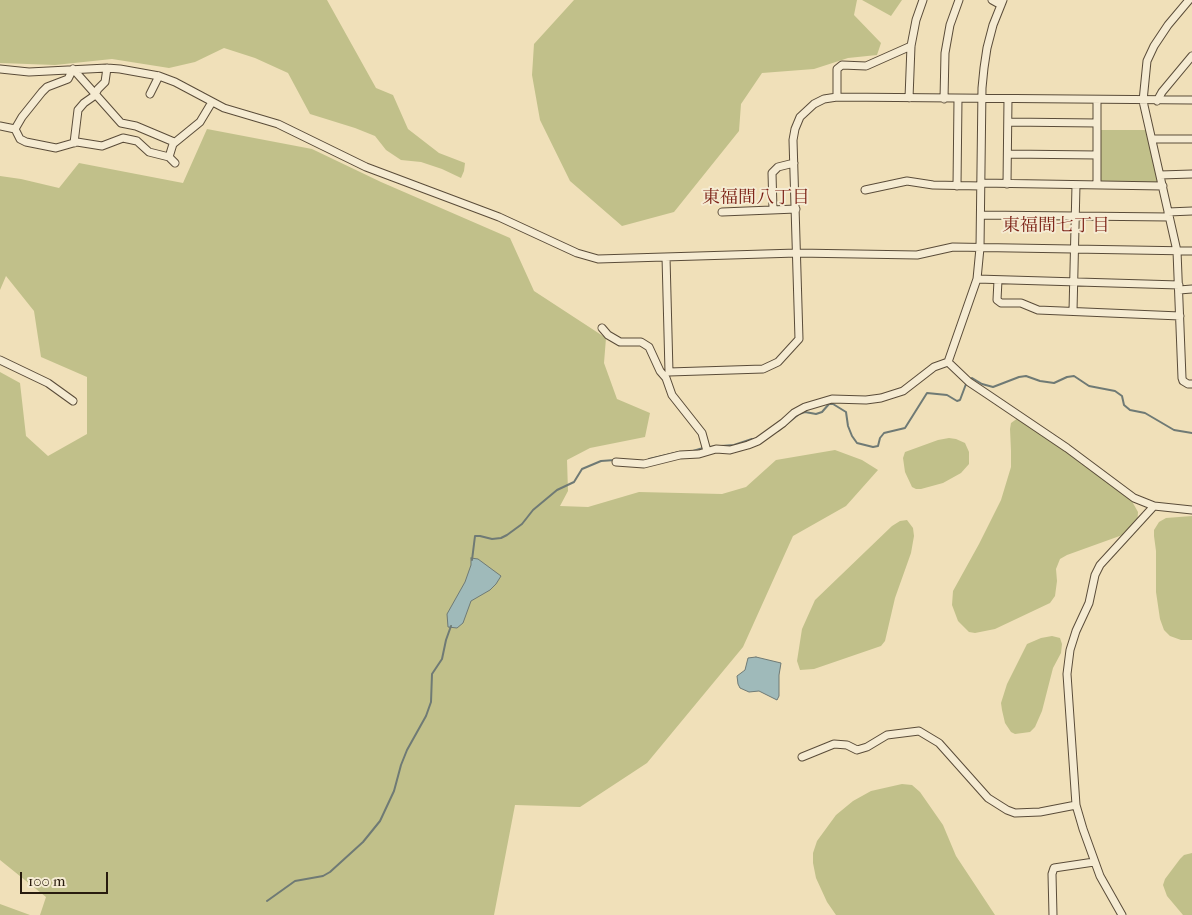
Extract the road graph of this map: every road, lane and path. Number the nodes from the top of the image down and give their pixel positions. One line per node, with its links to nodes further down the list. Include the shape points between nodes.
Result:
1 (923, 0): 6 (street)
2 (959, 0): 16 (street, via 950,25)
3 (992, 0): 5 (street)
4 (1189, 0): 22 (street, via 1168,25 1147,60)
5 (1002, 2): 19 (street, via 987,48)
6 (911, 46): 14 (street, via 866,66 842,65 837,69); 15 (street)
7 (1192, 56): 23 (street)
8 (106, 68): 10 (street); 11 (street); 12 (street, via 106,82)
9 (0, 69): 10 (street, via 28,72)
10 (73, 69): 12 (street); 29 (street, via 68,79 42,92)
11 (159, 76): 13 (street); 24 (street)
12 (95, 93): 27 (street); 34 (street, via 78,110)
13 (150, 94)
14 (837, 98): 15 (street); 39 (street, via 814,104 800,117 793,140)
15 (909, 98): 16 (street)
16 (944, 99): 17 (street)
17 (958, 99): 19 (street); 46 (street)
18 (1008, 99): 19 (street); 21 (street); 25 (street)
19 (982, 100): 43 (street)
20 (1192, 100): 23 (street)
21 (1097, 101): 22 (street); 26 (street)
22 (1143, 101): 23 (street); 31 (street)
23 (1158, 101)
24 (212, 102): 33 (street, via 200,122); 61 (street, via 278,124 366,167 499,217 589,257)
25 (1008, 122): 26 (street); 35 (street)
26 (1097, 123): 36 (street)
27 (125, 124): 30 (street); 33 (street)
28 (0, 126): 29 (street)
29 (15, 129): 34 (street, via 20,139 34,144 56,148)
30 (123, 138): 34 (street, via 102,146); 37 (street, via 137,141 149,152)
31 (1152, 139): 32 (street); 40 (street)
32 (1192, 139)
33 (174, 142): 37 (street)
34 (74, 143)
35 (1008, 154): 36 (street); 42 (street)
36 (1097, 155): 45 (street)
37 (169, 157): 38 (street)
38 (175, 163)
39 (794, 163): 49 (street); 50 (street, via 778,167 772,173)
40 (1160, 174): 41 (street); 47 (street)
41 (1192, 174)
42 (1007, 184): 43 (street); 44 (street)
43 (981, 185): 46 (street); 54 (street)
44 (1076, 185): 45 (street); 55 (street)
45 (1097, 185): 47 (street)
46 (957, 186): 48 (street, via 907,181)
47 (1162, 186): 53 (street)
48 (865, 190)
49 (796, 209): 50 (street); 60 (street)
50 (774, 210): 52 (street)
51 (1192, 211): 53 (street)
52 (722, 212)
53 (1169, 214): 55 (street); 58 (street)
54 (981, 215): 55 (street); 56 (street)
55 (1075, 216): 57 (street)
56 (980, 248): 57 (street); 60 (street, via 953,247 917,255); 62 (street)
57 (1075, 249): 58 (street); 64 (street)
58 (1177, 250): 59 (street); 65 (street)
59 (1192, 250)
60 (797, 253): 61 (street); 72 (street, via 799,339 778,362 764,369)
61 (666, 257): 72 (street)
62 (977, 280): 63 (street); 71 (street)
63 (998, 280): 64 (street); 67 (street, via 997,300 1001,303 1021,303 1038,310)
64 (1074, 282): 65 (street); 67 (street)
65 (1179, 287): 66 (street); 68 (street)
66 (1192, 289)
67 (1073, 311): 68 (street)
68 (1180, 316): 73 (street, via 1182,378)
69 (602, 328): 72 (street, via 620,342 645,344 660,371)
70 (0, 360): 74 (street, via 48,383)
71 (948, 362): 75 (street, via 934,367 904,391 866,400 832,398 805,406 758,441 730,450); 77 (street, via 981,390 1134,498)
72 (667, 375): 75 (street, via 672,395 702,433)
73 (1192, 384)
74 (73, 401)
75 (706, 451): 76 (street, via 644,464)
76 (616, 462)
77 (1154, 506): 78 (street); 80 (street, via 1100,565 1070,650 1067,674)
78 (1192, 510)
79 (802, 757): 80 (street, via 834,744 857,750 888,735 919,731 939,743 988,798 1007,810 1015,813 1040,812)
80 (1076, 805): 81 (street)
81 (1094, 862): 82 (street, via 1054,868); 83 (street)
82 (1053, 915)
83 (1122, 915)

